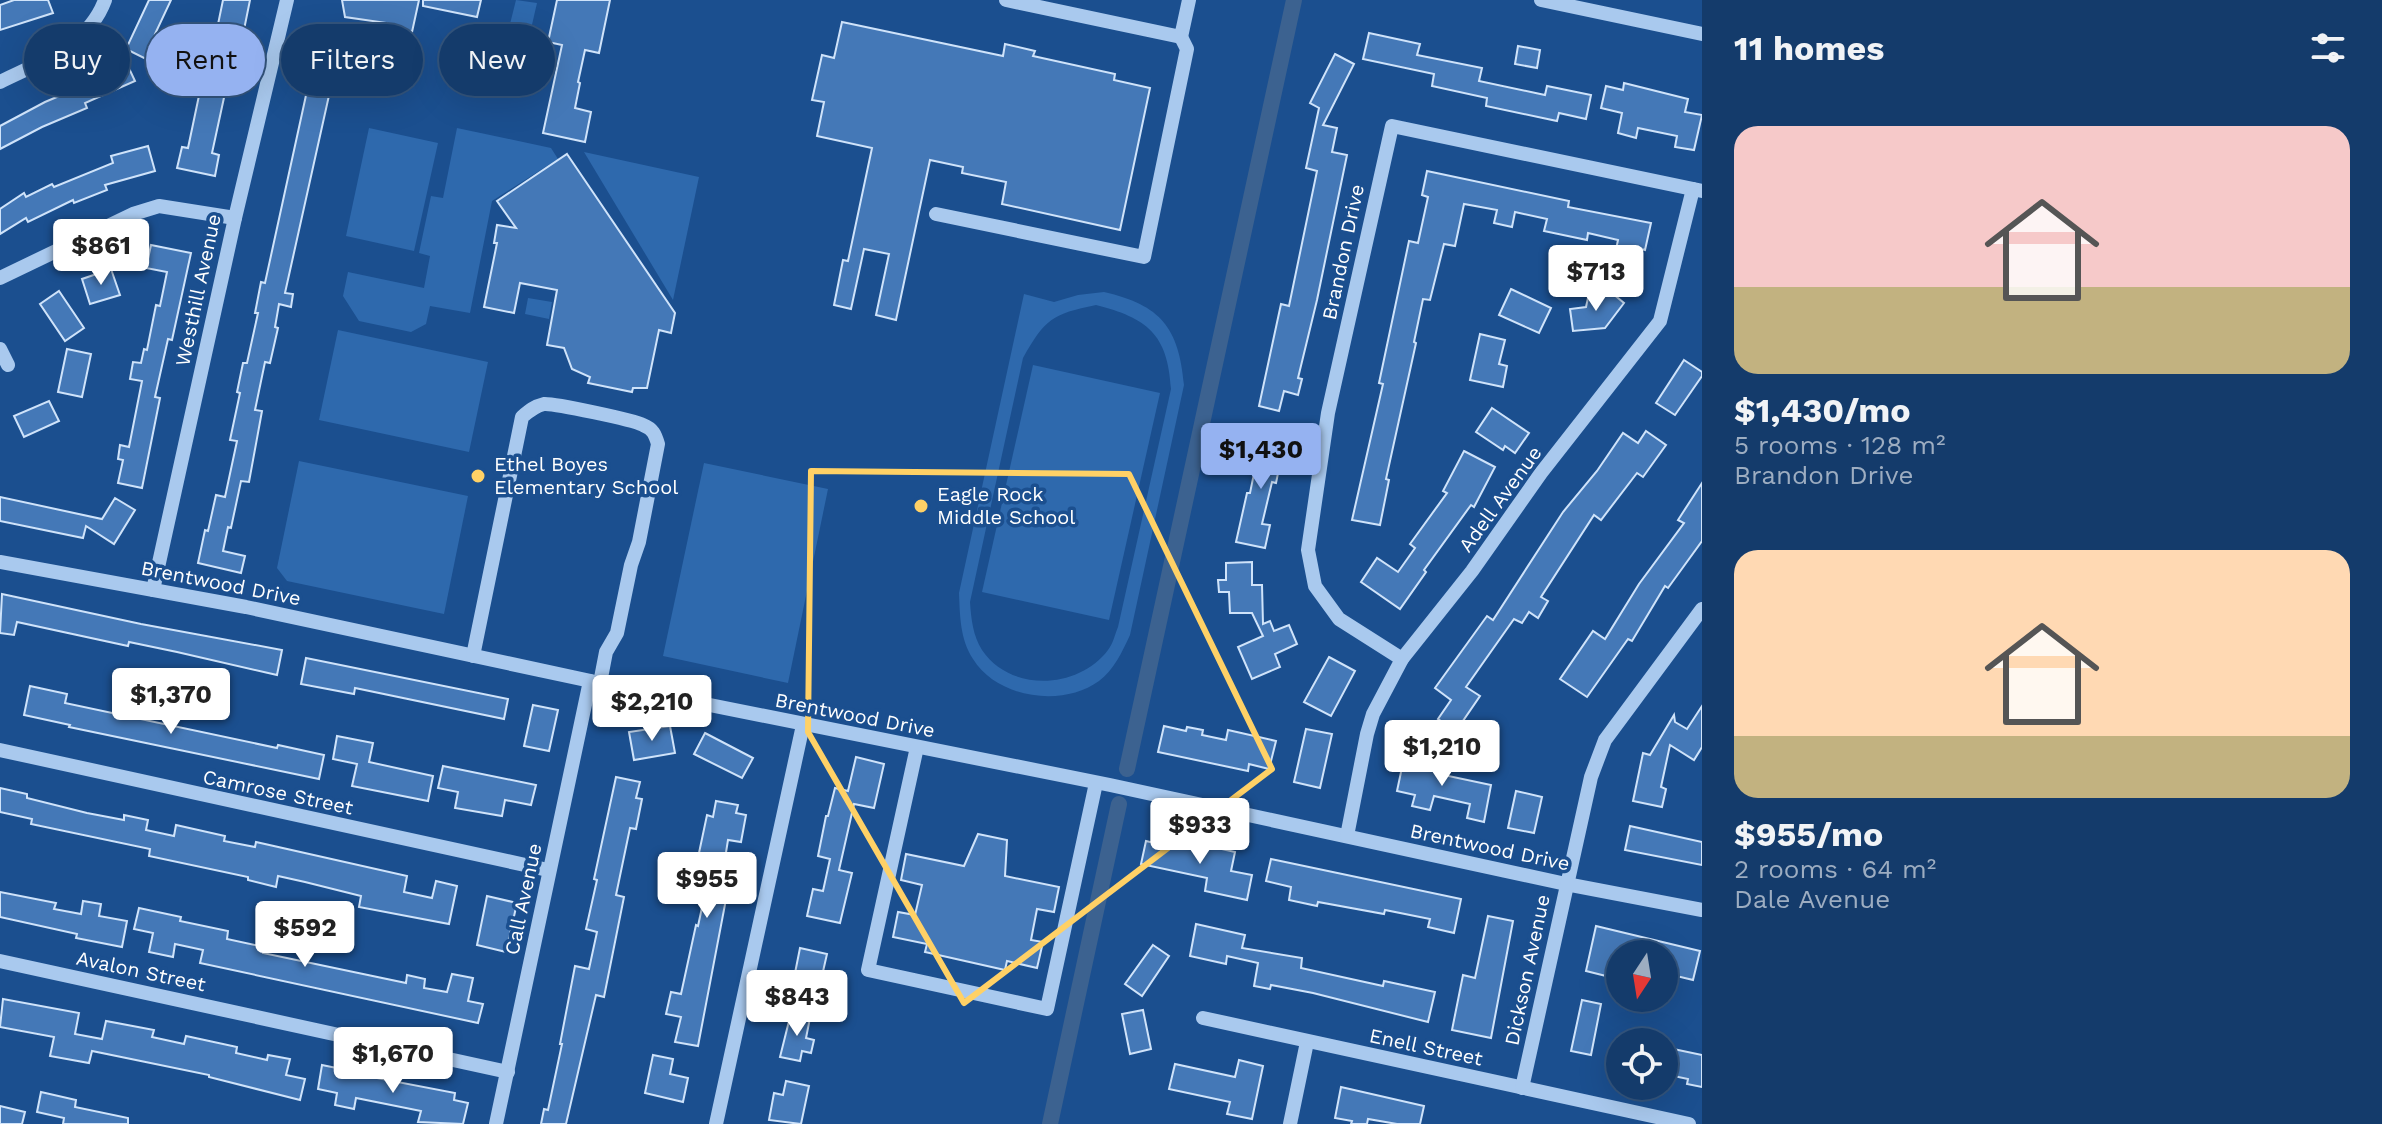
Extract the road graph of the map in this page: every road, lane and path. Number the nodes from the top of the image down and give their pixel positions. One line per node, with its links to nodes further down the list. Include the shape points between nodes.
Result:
1 (105, 0): 8 (street, via 72,45)
2 (287, 0): 11 (street, Westhill Avenue)
3 (1006, 0): 7 (street)
4 (1189, 0): 7 (street)
5 (1541, 0): 6 (street)
6 (1702, 34)
7 (1181, 37): 10 (street, via 1187,49 1144,257)
8 (0, 82)
9 (1698, 190): 19 (street, Adell Avenue, via 1660,321); 19 (street, Brandon Drive, via 1392,126 1328,413 1308,550 1315,586 1339,619)
10 (936, 214)
11 (235, 218): 12 (street, via 159,206); 16 (street, Westhill Avenue)
12 (0, 278)
13 (0, 349): 14 (street)
14 (8, 365)
15 (0, 562): 16 (street, Brentwood Drive)
16 (153, 590): 18 (street, Brentwood Drive)
17 (1702, 609): 27 (street, Dickson Avenue, via 1605,740)
18 (473, 656): 20 (street, Brentwood Drive); 20 (street, Call Avenue, via 522,417 545,404 629,421 654,432 658,444 617,633)
19 (1402, 659): 25 (street, Adell Avenue, via 1373,714)
20 (595, 682): 21 (street, Brentwood Drive); 26 (street, Call Avenue)
21 (803, 725): 22 (street, Brentwood Drive); 35 (street)
22 (917, 747): 24 (street, Brentwood Drive); 24 (street, via 868,970 1047,1009)
23 (0, 750): 26 (street, Camrose Street)
24 (1096, 783): 25 (street, Brentwood Drive)
25 (1347, 836): 27 (street, Brentwood Drive)
26 (548, 870): 32 (street, Call Avenue)
27 (1566, 884): 28 (street, Brentwood Drive); 33 (street, Dickson Avenue)
28 (1702, 910)
29 (0, 961): 32 (street, Avalon Street)
30 (1203, 1018): 31 (street, Enell Street)
31 (1307, 1042): 33 (street, Enell Street); 36 (street)
32 (508, 1072): 34 (street, Call Avenue)
33 (1522, 1088): 37 (street, Enell Street)
34 (496, 1124)
35 (716, 1124)
36 (1290, 1124)
37 (1689, 1124)

